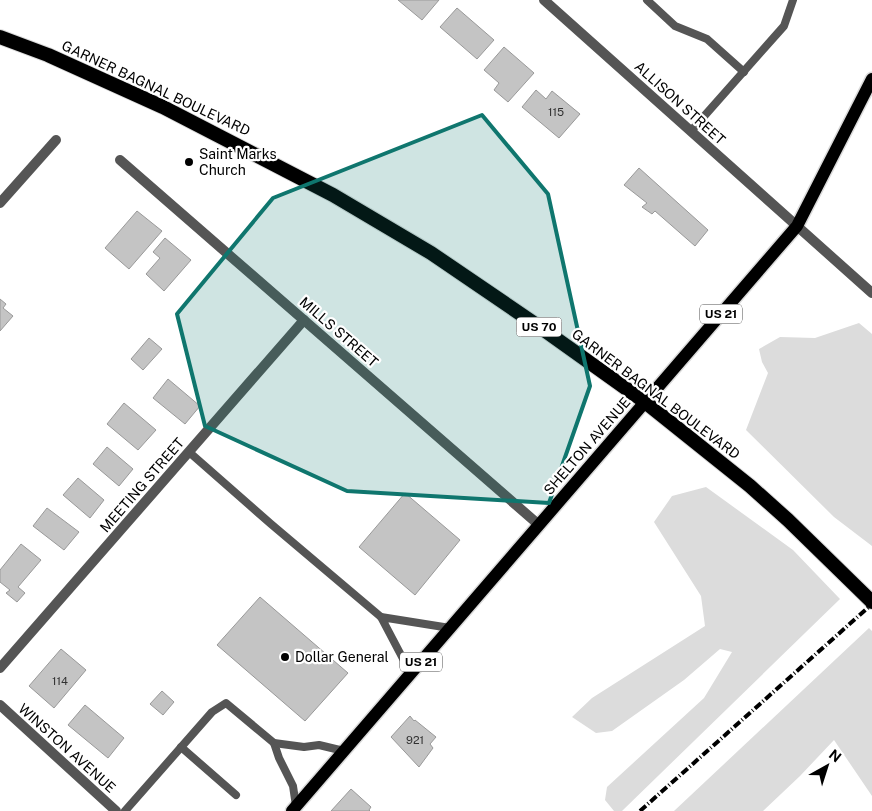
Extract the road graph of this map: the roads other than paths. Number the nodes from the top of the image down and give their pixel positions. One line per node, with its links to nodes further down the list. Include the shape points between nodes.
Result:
1 (544, 0): 7 (street, ALLISON STREET)
2 (647, 0): 5 (lane, via 675,26 707,39)
3 (793, 0): 5 (lane, via 784,26)
4 (0, 37): 14 (highway, GARNER BAGNAL BOULEVARD / US 70, via 163,107 334,195 431,253)
5 (744, 72): 7 (lane)
6 (872, 79): 11 (main road, SHELTON AVENUE / US 21)
7 (691, 131): 11 (street, ALLISON STREET)
8 (56, 140): 10 (street)
9 (120, 160): 13 (street, MILLS STREET)
10 (2, 200)
11 (797, 226): 12 (street, ALLISON STREET); 14 (main road, SHELTON AVENUE / US 21)
12 (872, 293)
13 (304, 320): 15 (street, MEETING STREET); 16 (street, MILLS STREET)
14 (645, 402): 16 (main road, SHELTON AVENUE / US 21); 17 (highway, GARNER BAGNAL BOULEVARD / US 70, via 750,486)
15 (189, 452): 18 (lane); 20 (street, MEETING STREET)
16 (539, 525): 19 (main road, SHELTON AVENUE / US 21)
17 (872, 602)
18 (381, 617): 19 (lane); 21 (lane)
19 (450, 628): 21 (main road, SHELTON AVENUE / US 21)
20 (0, 668)
21 (411, 674): 25 (main road, SHELTON AVENUE / US 21)
22 (0, 705): 28 (street, WINSTON AVENUE)
23 (274, 743): 24 (lane, via 226,703 212,712); 25 (lane, via 304,747 319,745); 27 (lane, via 293,786)
24 (181, 747): 26 (lane); 29 (lane)
25 (344, 751): 27 (main road, SHELTON AVENUE / US 21)
26 (236, 795)
27 (294, 808)
28 (116, 811)
29 (125, 811)

